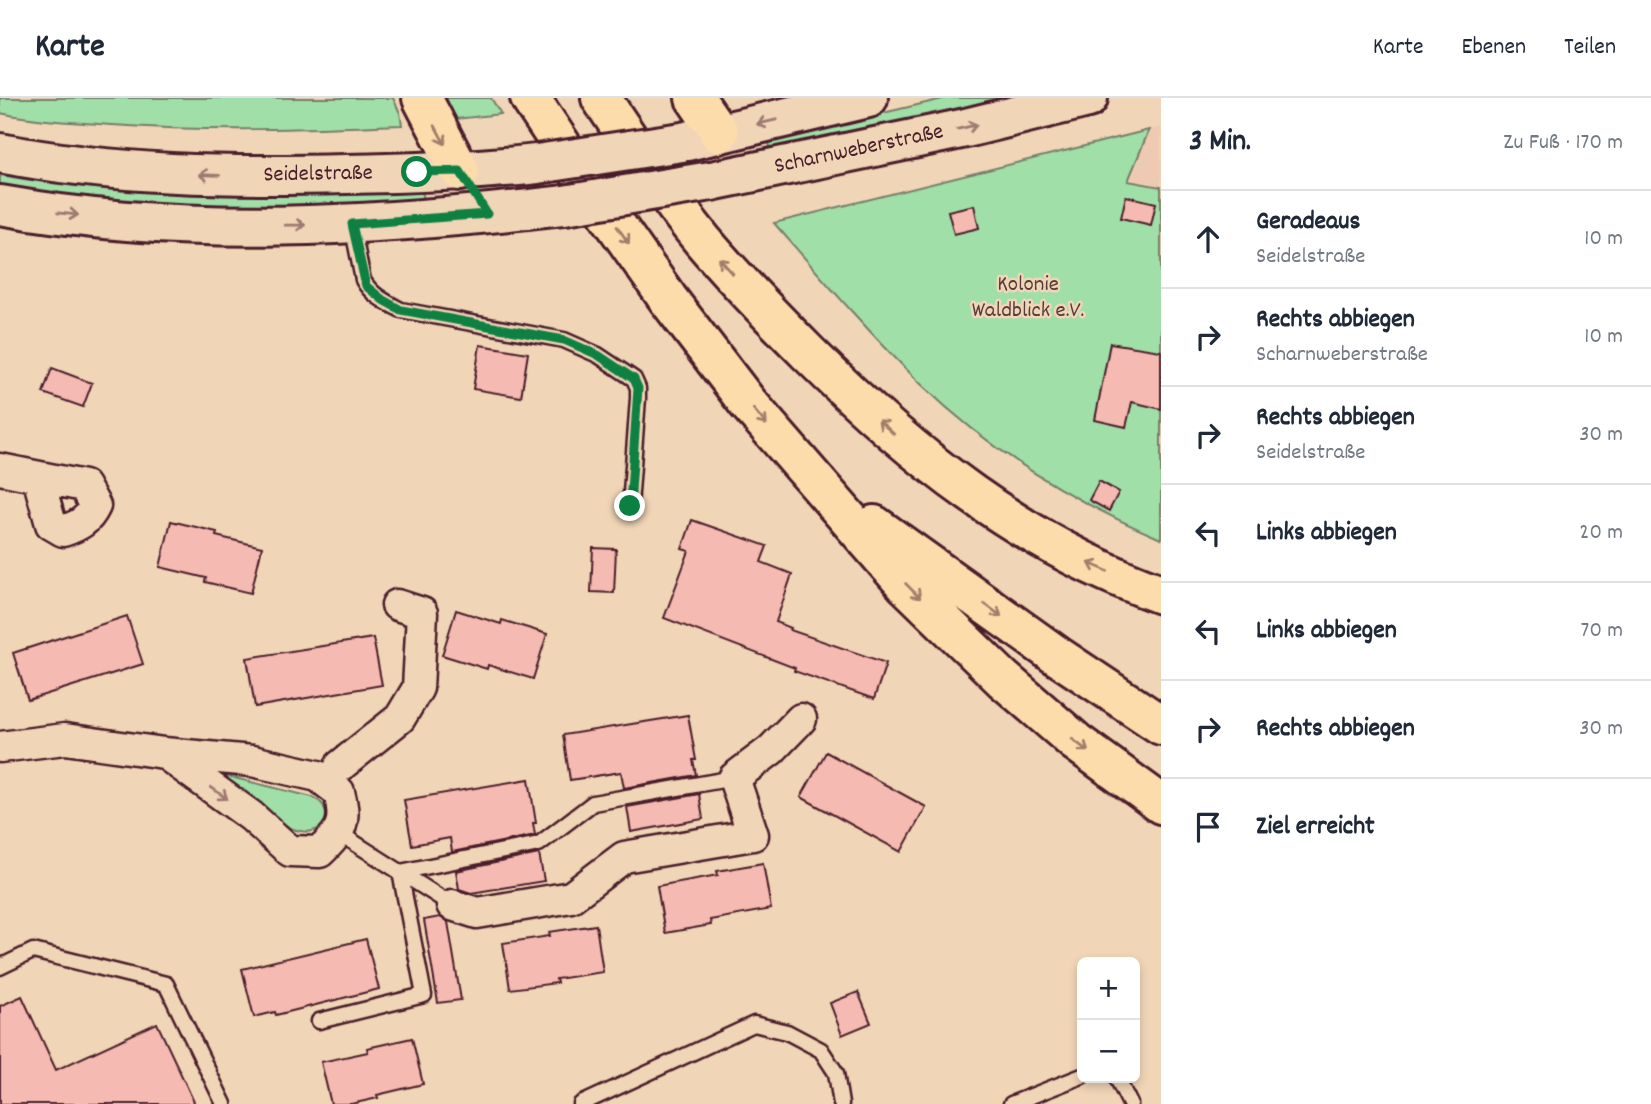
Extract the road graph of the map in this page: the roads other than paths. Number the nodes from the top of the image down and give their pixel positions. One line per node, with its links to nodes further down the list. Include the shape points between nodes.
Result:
1 (422, 98): 9 (highway, one-way to 9)
2 (530, 98): 17 (highway, one-way to 17, via 668,299)
3 (601, 98): 15 (highway, one-way to 3, via 839,384 761,305 703,240)
4 (695, 98): 7 (highway)
5 (868, 98): 7 (main road, Scharnweberstraße, one-way to 7)
6 (1088, 98): 10 (main road, Scharnweberstraße, one-way to 6)
7 (719, 133): 9 (main road, Seidelstraße, bridge, via 537,164); 10 (main road)
8 (0, 153): 9 (main road, Seidelstraße, one-way to 8, via 248,177 140,172)
9 (460, 171): 12 (main road)
10 (722, 178): 12 (main road, bridge)
11 (0, 205): 13 (main road, one-way to 13, via 228,227)
12 (487, 214): 13 (main road)
13 (352, 224): 18 (lane, via 363,280 401,310 564,340 634,379 638,388)
14 (0, 469): 16 (street)
15 (938, 470): 19 (highway); 20 (highway, one-way to 15, via 1080,559)
16 (38, 478)
17 (818, 485): 23 (highway, one-way to 23); 28 (highway, one-way to 28, via 906,585 1003,679 1076,742)
18 (630, 506)
19 (981, 518)
20 (1161, 594)
21 (397, 605): 26 (street, via 422,613 418,688 400,718)
22 (801, 719): 27 (street)
23 (1161, 725)
24 (0, 747): 25 (street, via 65,739)
25 (164, 753): 26 (street, via 252,761 318,776); 29 (street, one-way to 29, via 251,816 290,851 320,852)
26 (331, 773): 29 (street, via 345,813)
27 (734, 778): 30 (lane, via 593,803 539,844); 31 (street, via 753,835 624,857 571,897 477,913)
28 (1161, 804)
29 (339, 833): 30 (lane)
30 (400, 872): 31 (lane); 33 (lane, via 424,995)
31 (452, 905)
32 (0, 967): 36 (lane, via 33,951 166,984)
33 (319, 1021)
34 (1077, 1078): 39 (lane)
35 (1120, 1083): 40 (lane)
36 (224, 1104)
37 (581, 1104): 38 (lane, via 754,1024 787,1032 821,1050 836,1073)
38 (841, 1104)
39 (1011, 1104)
40 (1130, 1104)

